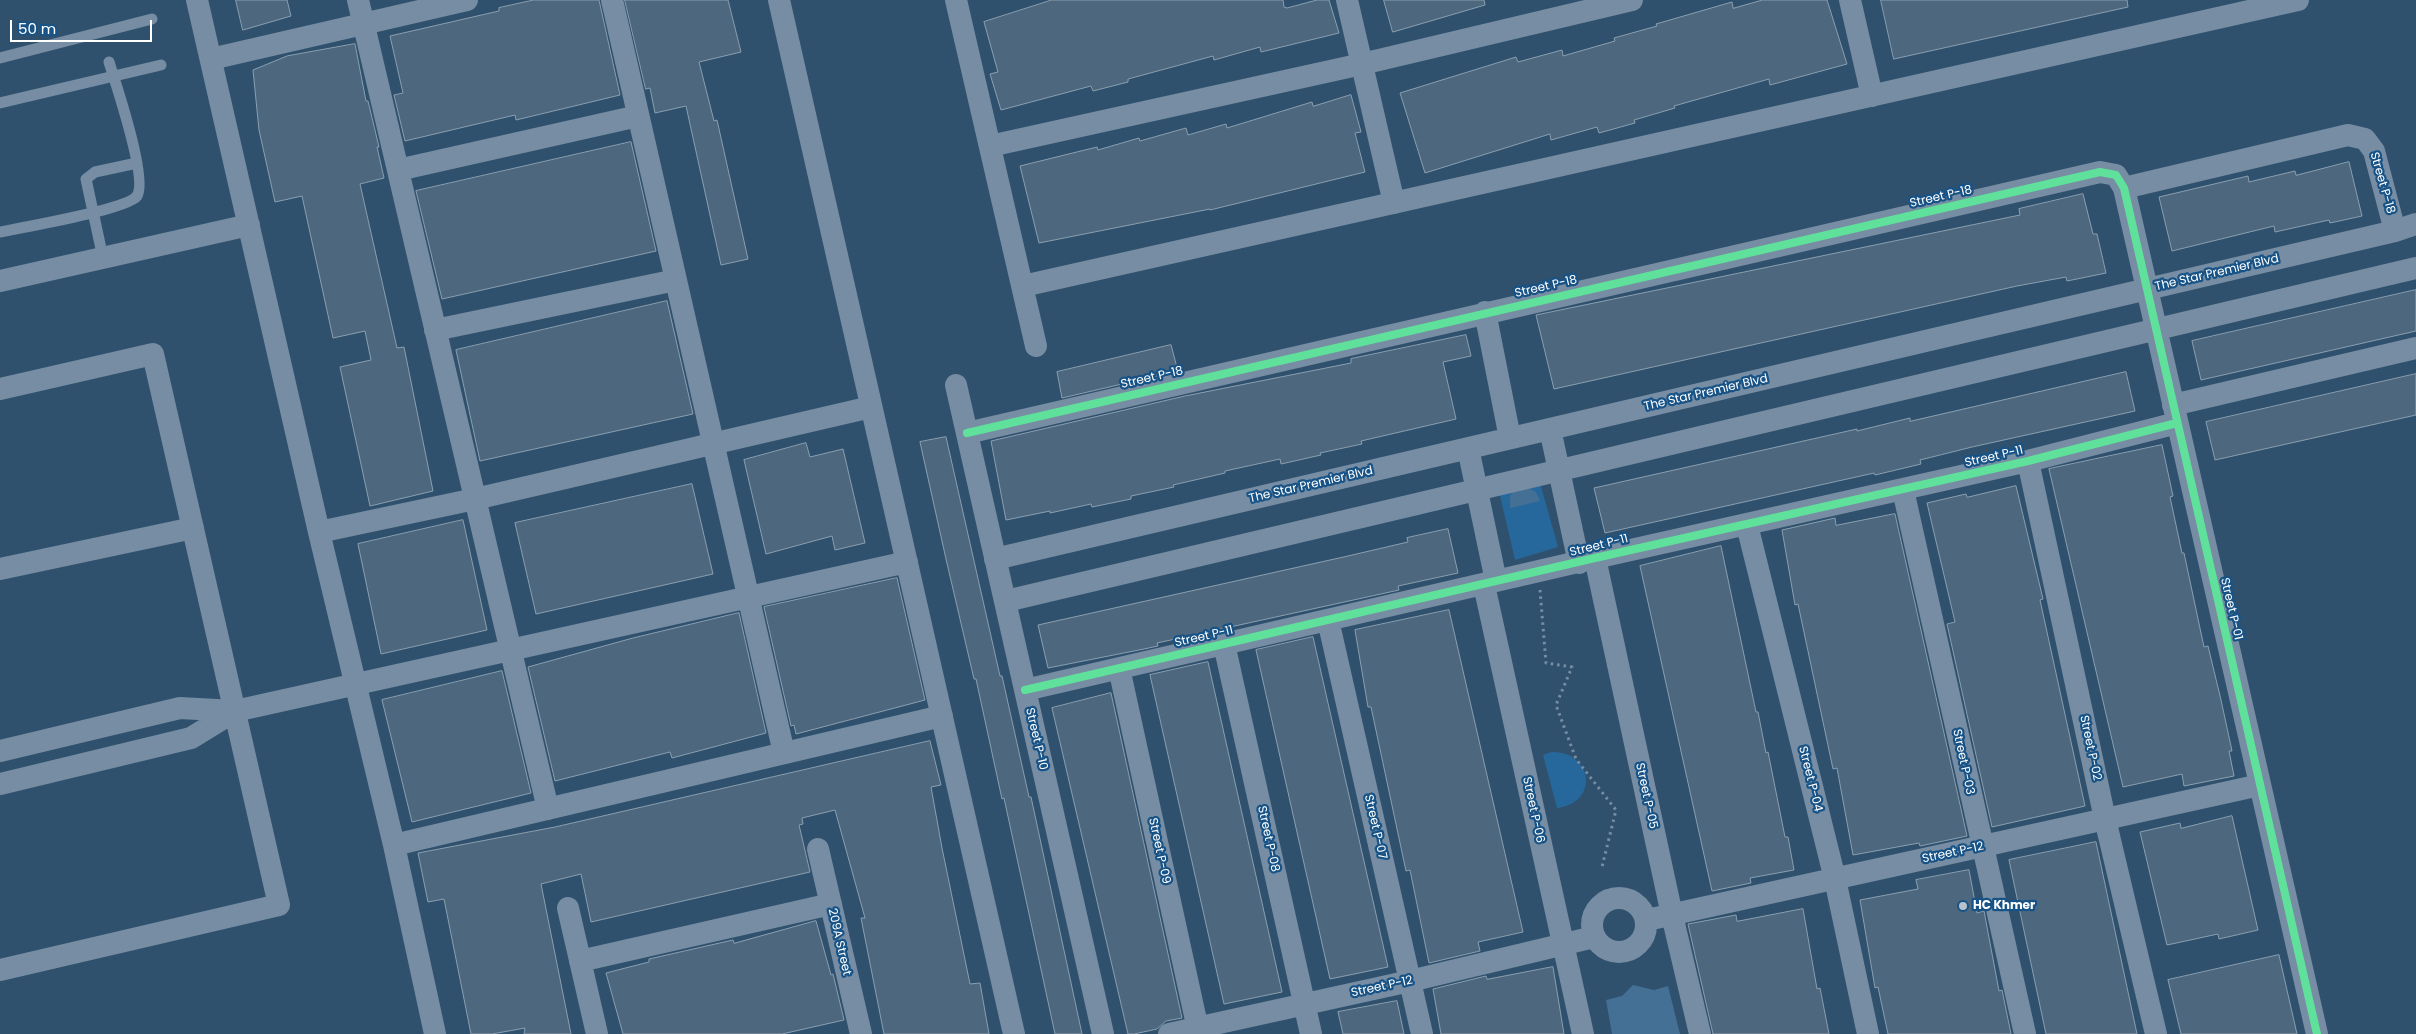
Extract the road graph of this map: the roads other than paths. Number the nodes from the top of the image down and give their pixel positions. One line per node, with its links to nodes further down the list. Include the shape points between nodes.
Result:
1 (197, 0): 14 (street)
2 (358, 0): 12 (street)
3 (467, 0): 12 (street)
4 (612, 0): 21 (street)
5 (779, 0): 44 (street)
6 (958, 0): 22 (street)
7 (1347, 0): 16 (street)
8 (1632, 0): 16 (street)
9 (1850, 0): 19 (street)
10 (2298, 0): 19 (street)
11 (152, 18): 13 (lane)
12 (364, 24): 14 (street); 24 (street)
13 (0, 58)
14 (211, 59): 28 (street)
15 (109, 62): 18 (lane)
16 (1362, 64): 22 (street); 26 (street)
17 (161, 65): 18 (lane)
18 (114, 76): 20 (lane); 23 (lane)
19 (1872, 96): 26 (street)
20 (0, 102)
21 (638, 116): 24 (street); 34 (street)
22 (990, 146): 35 (street)
23 (137, 163): 27 (lane, via 140,186 137,196 130,202); 27 (lane, via 89,175 86,183)
24 (398, 170): 39 (street)
25 (2124, 188): 29 (street, Street P-18, via 2348,135 2365,139 2374,151); 36 (street, Street P-01); 37 (street, Street P-18, via 2116,175 2100,172)
26 (1394, 203): 35 (street)
27 (92, 212): 30 (lane); 31 (lane)
28 (249, 225): 31 (street); 58 (street)
29 (2406, 228): 36 (street, The Star Premier Blvd)
30 (0, 232)
31 (103, 258): 33 (street)
32 (2416, 268): 38 (street)
33 (0, 280)
34 (676, 280): 39 (street); 49 (street)
35 (1023, 286): 40 (street)
36 (2147, 289): 38 (street, Street P-01); 46 (street, The Star Premier Blvd)
37 (1485, 312): 47 (street, Street P-18); 48 (street)
38 (2156, 329): 45 (street, Street P-01); 52 (street)
39 (435, 330): 55 (street)
40 (1036, 346)
41 (2416, 348): 45 (street, Street P-11)
42 (956, 385): 47 (street, Street P-10)
43 (0, 390): 57 (street, via 153,354)
44 (872, 407): 49 (street); 61 (street)
45 (2175, 414): 51 (street, Street P-11); 77 (street, Street P-01)
46 (1550, 429): 48 (street, The Star Premier Blvd); 52 (street, Street P-05)
47 (966, 433): 59 (street, Street P-10)
48 (1510, 438): 50 (street, The Star Premier Blvd)
49 (713, 443): 55 (street); 64 (street)
50 (1468, 448): 53 (street, Street P-06); 59 (street, The Star Premier Blvd)
51 (2028, 461): 54 (street, Street P-11); 79 (street, Street P-02)
52 (1559, 470): 53 (street); 60 (street, Street P-05)
53 (1477, 490): 63 (street, Street P-06); 65 (street)
54 (1903, 490): 56 (street, Street P-11); 81 (street, Street P-03)
55 (475, 499): 58 (street); 68 (street)
56 (1747, 525): 60 (street, Street P-11); 83 (street, Street P-04)
57 (193, 528): 62 (street); 72 (street)
58 (319, 532): 70 (street)
59 (995, 559): 65 (street, Street P-10)
60 (1587, 560): 63 (street, Street P-11); 86 (street, Street P-05)
61 (906, 562): 64 (street); 73 (street)
62 (0, 568)
63 (1490, 583): 66 (street, Street P-11); 89 (street, Street P-06)
64 (748, 597): 68 (street); 75 (street)
65 (1006, 601): 71 (street, Street P-10)
66 (1328, 620): 67 (street, Street P-11); 92 (street, Street P-07)
67 (1224, 644): 69 (street, Street P-11); 93 (street, Street P-08)
68 (510, 650): 70 (street); 78 (street)
69 (1119, 668): 71 (street, Street P-11); 94 (street, Street P-09)
70 (357, 684): 72 (street); 80 (street)
71 (1025, 690): 99 (street, Street P-10)
72 (235, 711): 74 (street, via 180,708); 76 (street, via 191,738); 91 (street, via 279,904)
73 (942, 716): 75 (street); 98 (street)
74 (0, 752)
75 (784, 753): 78 (street)
76 (0, 784)
77 (2260, 785): 79 (street, Street P-12); 108 (street, Street P-01)
78 (548, 809): 80 (street)
79 (2105, 819): 81 (street, Street P-12); 107 (street, Street P-02)
80 (394, 845): 95 (street)
81 (1982, 846): 83 (street, Street P-12); 106 (street, Street P-03)
82 (818, 849): 84 (street, 209A Street)
83 (1834, 879): 86 (street, Street P-12); 105 (street, Street P-04)
84 (831, 904): 90 (street); 97 (street, 209A Street)
85 (568, 908): 90 (street)
86 (1672, 915): 87 (street, Street P-12); 104 (street, Street P-05)
87 (1646, 920): 88 (street, via 1646,933 1639,945 1628,952 1602,947); 88 (street, via 1641,908 1630,900 1618,898 1605,902 1596,911 1592,924)
88 (1594, 937): 89 (street, Street P-12)
89 (1562, 944): 92 (street, Street P-12); 103 (street, Street P-06)
90 (580, 961): 96 (street)
91 (0, 970)
92 (1410, 981): 93 (street, Street P-12); 102 (street, Street P-07)
93 (1304, 1004): 94 (street, Street P-12); 101 (street, Street P-08)
94 (1199, 1031): 100 (street, Street P-12)
95 (435, 1034)
96 (597, 1034)
97 (861, 1034)
98 (1014, 1034)
99 (1103, 1034)
100 (1168, 1034)
101 (1311, 1034)
102 (1422, 1034)
103 (1583, 1034)
104 (1700, 1034)
105 (1868, 1034)
106 (2025, 1034)
107 (2156, 1034)
108 (2317, 1034)

